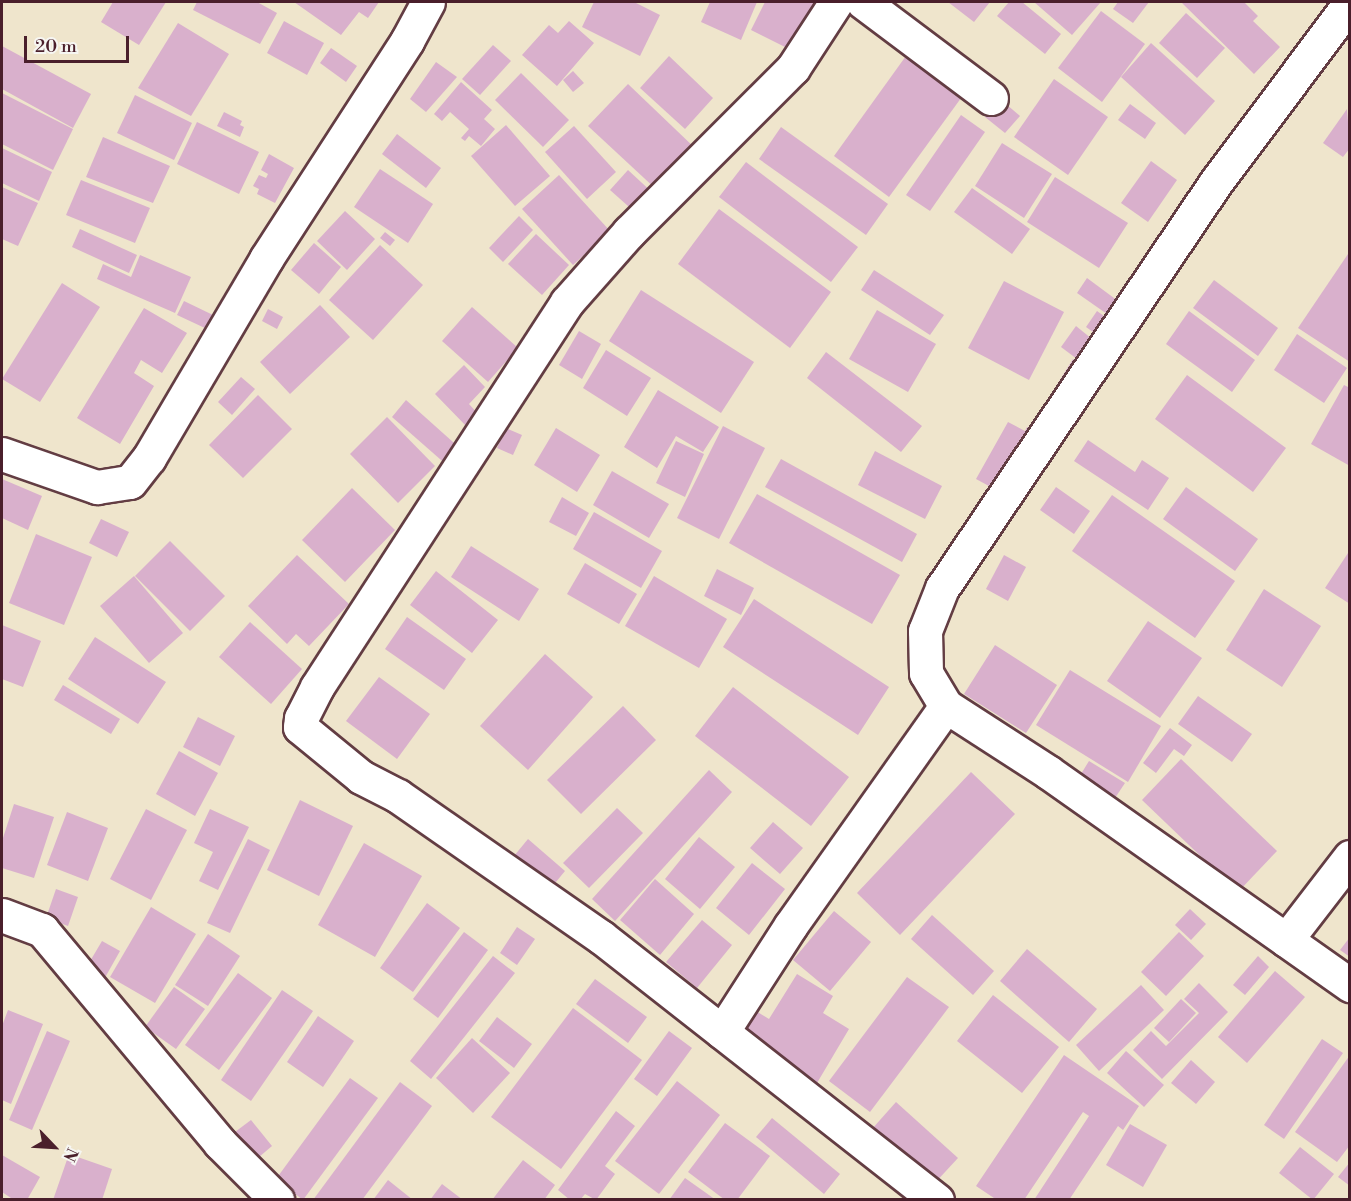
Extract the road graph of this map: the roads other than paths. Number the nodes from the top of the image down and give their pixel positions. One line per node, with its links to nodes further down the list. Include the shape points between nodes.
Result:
1 (428, 2): 6 (street, via 407,41 266,259 149,458 130,482 96,486)
2 (836, 2): 12 (street, via 793,68 629,232 567,302 409,543 301,718 300,727 361,777 398,796 601,937)
3 (863, 2): 5 (street)
4 (1350, 3): 7 (street, via 1216,182 942,588 925,632 926,673)
5 (991, 98)
6 (2, 454)
7 (946, 706): 10 (street); 12 (street)
8 (1350, 856): 10 (street)
9 (2, 915): 13 (street, via 42,930 220,1143)
10 (1286, 940): 11 (street)
11 (1350, 985)
12 (722, 1032): 14 (street)
13 (277, 1200)
14 (937, 1200)

